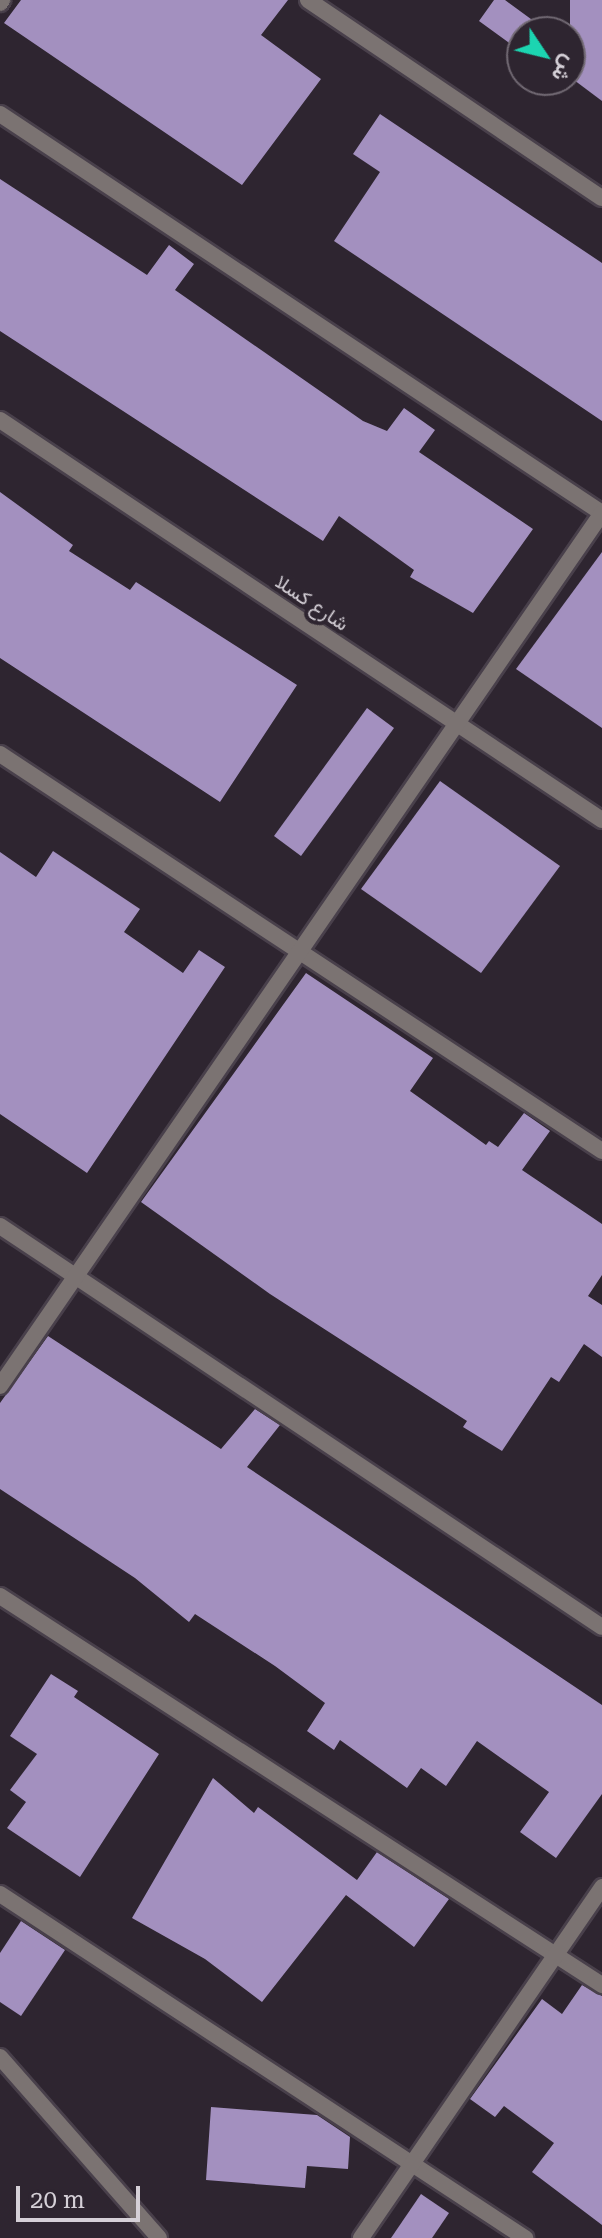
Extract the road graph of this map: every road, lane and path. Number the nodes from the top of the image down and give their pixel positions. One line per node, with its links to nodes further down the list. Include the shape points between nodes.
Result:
1 (308, 0): 3 (street)
2 (0, 114): 5 (street)
3 (602, 198)
4 (0, 420): 6 (street, شارع كسلا)
5 (602, 513): 6 (street)
6 (459, 725): 8 (street, شارع كسلا); 9 (street)
7 (0, 754): 9 (street)
8 (602, 820)
9 (300, 951): 10 (street); 12 (street)
10 (602, 1151)
11 (0, 1226): 12 (street)
12 (76, 1277): 13 (street); 15 (street)
13 (0, 1386)
14 (0, 1596): 18 (street)
15 (602, 1627)
16 (602, 1887): 18 (street)
17 (0, 1894): 21 (street)
18 (555, 1953): 19 (street); 21 (street)
19 (602, 1985)
20 (0, 2057): 22 (street)
21 (413, 2166): 23 (street); 24 (street)
22 (159, 2238)
23 (361, 2238)
24 (525, 2238)

